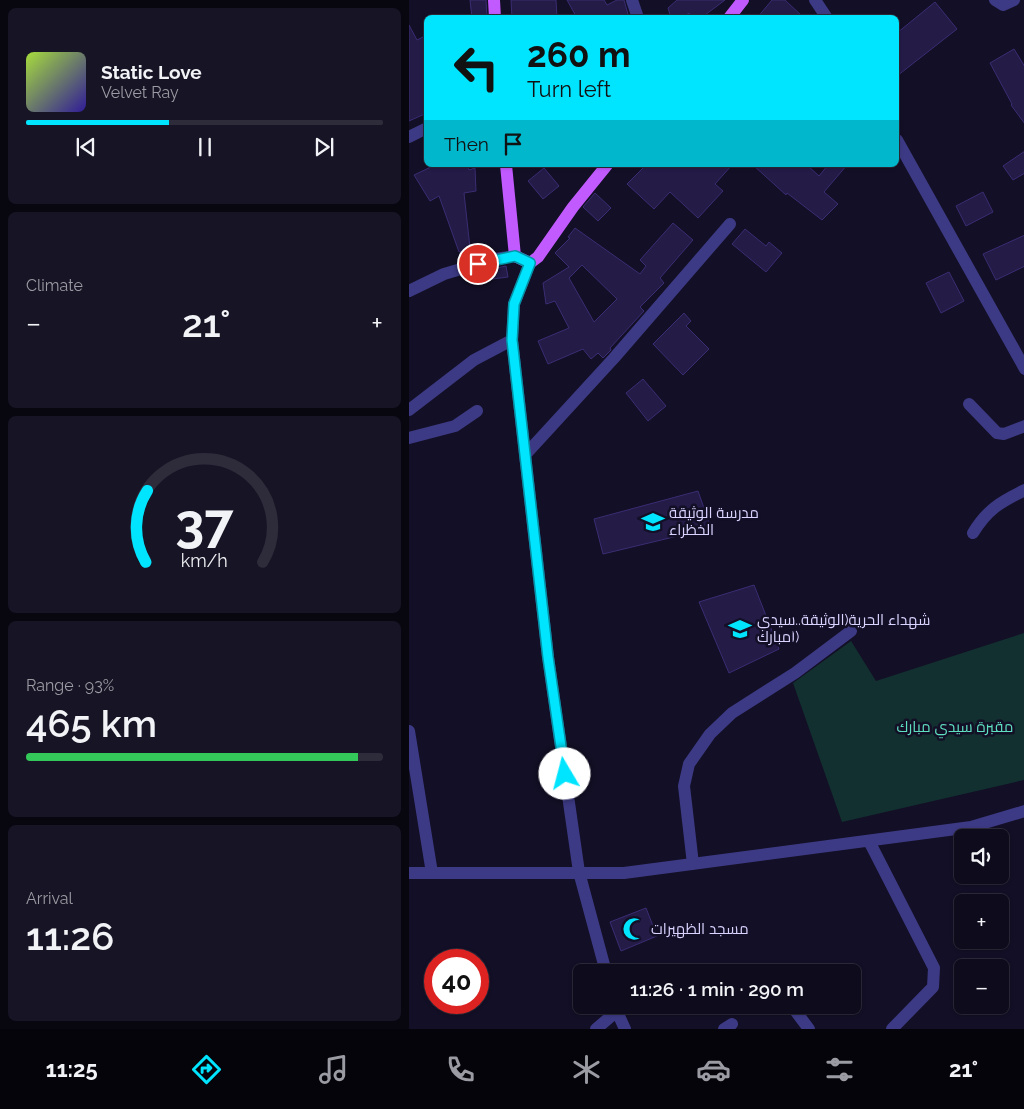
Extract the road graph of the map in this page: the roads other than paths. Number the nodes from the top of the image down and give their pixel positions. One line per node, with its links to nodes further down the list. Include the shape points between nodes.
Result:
1 (494, 0): 7 (main road)
2 (632, 0): 8 (street)
3 (743, 0): 9 (main road)
4 (815, 0): 10 (street)
5 (995, 0): 6 (street, via 1003,5)
6 (1014, 0)
7 (495, 15)
8 (637, 15)
9 (731, 15)
10 (825, 15)
11 (424, 130): 12 (street)
12 (409, 137)
13 (899, 144): 21 (street)
14 (506, 167): 17 (main road)
15 (605, 167): 18 (main road, via 538,257)
16 (730, 224): 27 (street)
17 (515, 256): 18 (main road); 19 (street, via 444,274)
18 (530, 263): 20 (street, via 514,304)
19 (409, 291)
20 (512, 340): 23 (street, via 474,360); 27 (street)
21 (1024, 366)
22 (969, 404): 25 (street, via 997,433 1004,434)
23 (409, 410)
24 (477, 411): 26 (street, via 455,426)
25 (1024, 426)
26 (409, 438)
27 (525, 455): 35 (street, via 548,657)
28 (1024, 490): 29 (street, via 994,506)
29 (973, 533)
30 (851, 631): 34 (street, via 795,673 732,713 710,734 689,764 685,786)
31 (409, 731): 37 (street)
32 (1024, 811): 33 (street, via 971,827)
33 (869, 841): 34 (street); 45 (street, via 934,968 933,987)
34 (693, 864): 35 (street, via 624,873)
35 (579, 872): 37 (street); 38 (street)
36 (409, 873): 37 (street)
37 (432, 873)
38 (604, 964)
39 (610, 1014): 42 (street)
40 (618, 1014): 43 (street)
41 (798, 1014): 44 (street)
42 (596, 1029)
43 (625, 1029)
44 (809, 1029)
45 (892, 1029)

